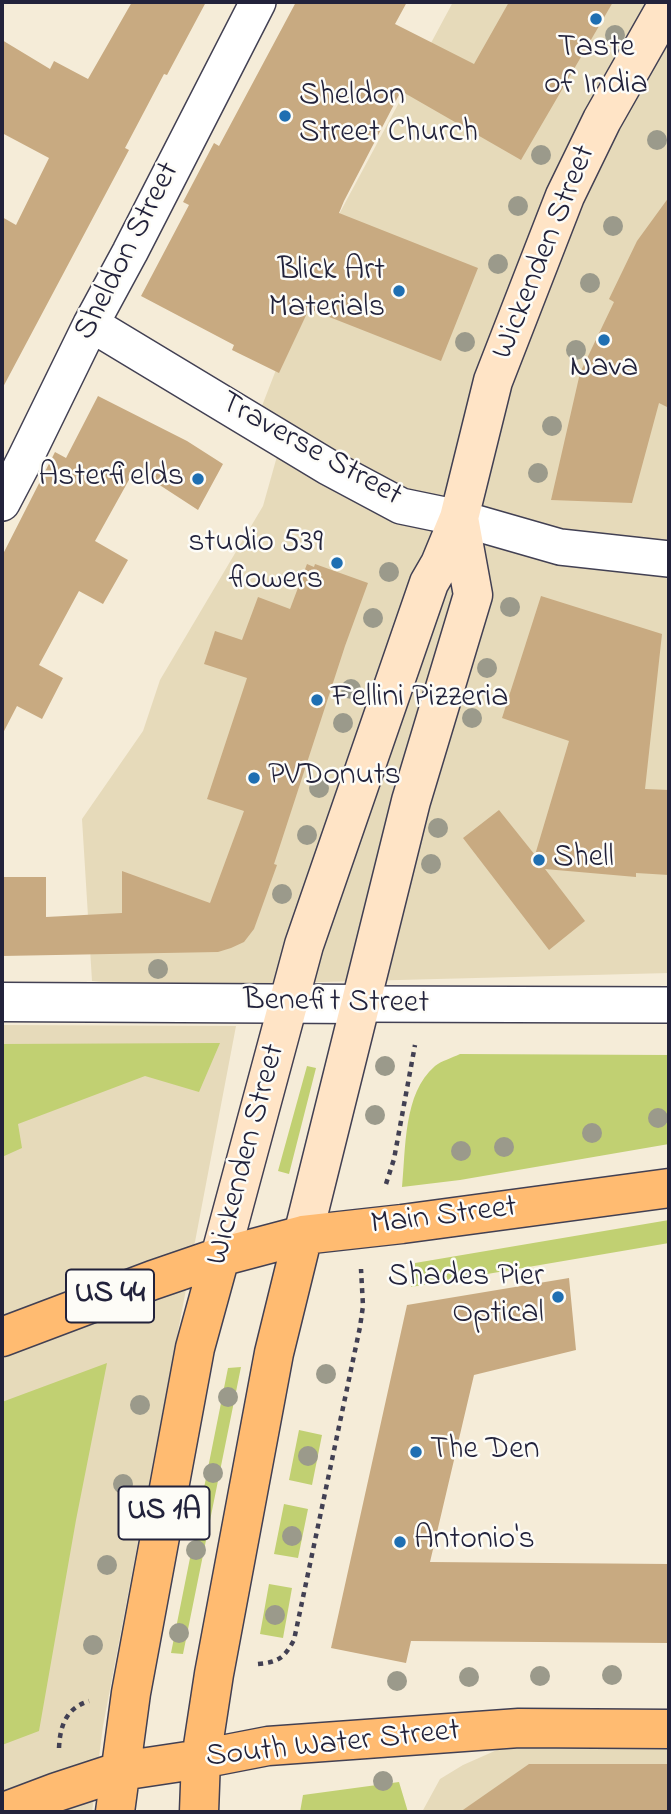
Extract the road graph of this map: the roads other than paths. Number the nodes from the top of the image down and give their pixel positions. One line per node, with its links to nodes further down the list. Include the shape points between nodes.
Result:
1 (258, 2): 3 (street, Sheldon Street)
2 (669, 2): 5 (main road, Wickenden Street, via 602,120 565,197 493,381)
3 (91, 324): 4 (street, Sheldon Street); 5 (street, Traverse Street, via 401,506)
4 (2, 503)
5 (459, 518): 6 (street, Traverse Street, via 560,547); 8 (main road, Wickenden Street, via 429,583); 9 (main road, Wickenden Street, via 473,595 411,801)
6 (669, 559)
7 (2, 1002): 8 (street, Benefit Street)
8 (288, 1003): 9 (street, Benefit Street); 13 (main road, Wickenden Street)
9 (361, 1004): 10 (street, Benefit Street); 12 (main road, Wickenden Street)
10 (669, 1005)
11 (669, 1188): 12 (main road, Main Street)
12 (303, 1235): 13 (main road, Main Street); 16 (main road, Wickenden Street, via 274,1353)
13 (220, 1257): 14 (main road, US 44); 17 (main road, Wickenden Street / US 1A, via 193,1362 131,1693)
14 (2, 1338)
15 (669, 1729): 16 (main road, South Water Street, via 519,1728 268,1746)
16 (201, 1759): 17 (main road, South Water Street); 20 (main road, Wickenden Street)
17 (121, 1771): 18 (main road, South Water Street); 19 (main road, Wickenden Street / US 1A)
18 (4, 1812)
19 (115, 1812)
20 (199, 1812)

